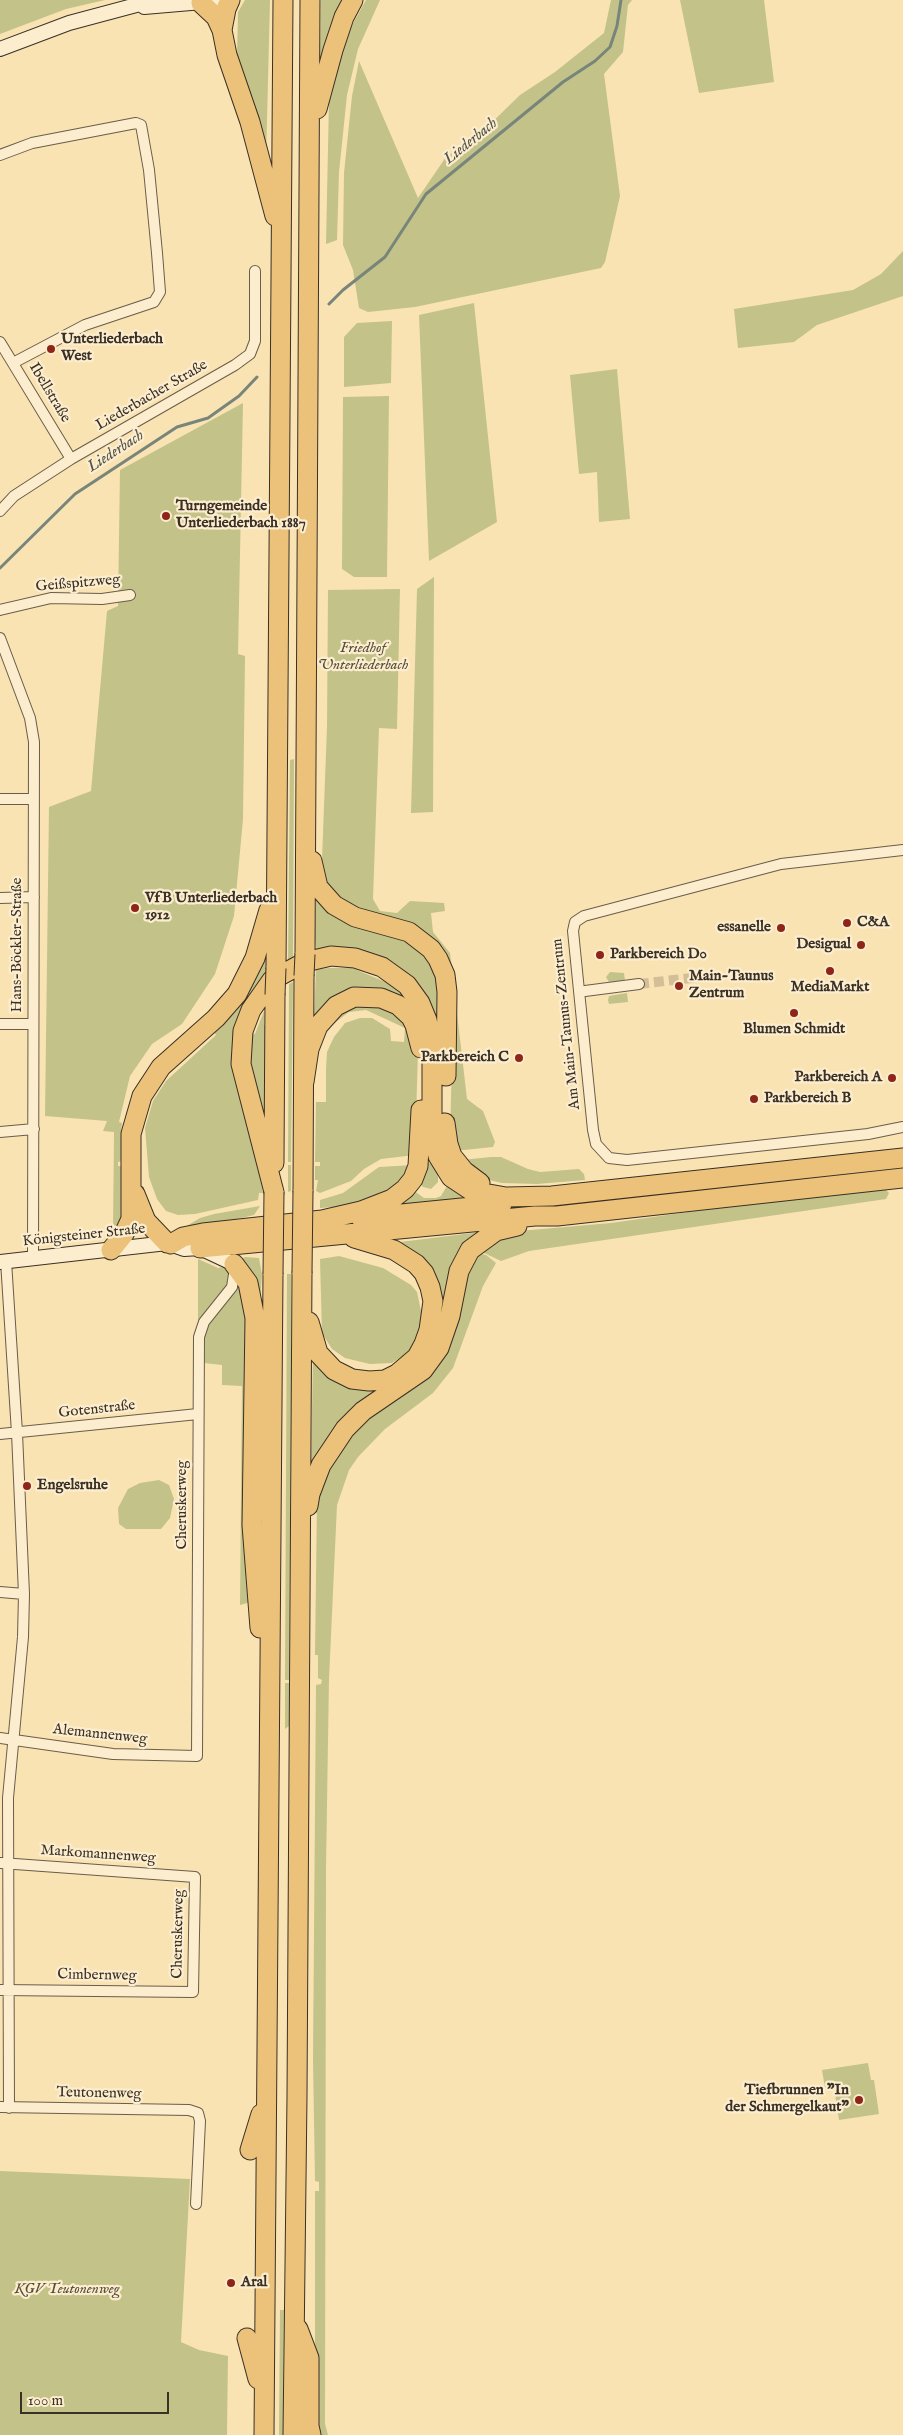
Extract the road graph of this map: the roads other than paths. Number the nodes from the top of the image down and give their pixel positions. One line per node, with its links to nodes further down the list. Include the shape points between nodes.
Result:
1 (155, 0): 8 (main road)
2 (226, 0): 7 (main road)
3 (230, 0): 9 (highway)
4 (283, 0): 13 (highway)
5 (310, 0): 11 (highway)
6 (353, 0): 11 (highway, via 333,50)
7 (201, 3): 8 (main road); 9 (highway, via 216,17)
8 (124, 9): 10 (main road, via 69,23)
9 (222, 30): 13 (highway)
10 (0, 49)
11 (309, 147): 22 (highway)
12 (0, 155): 16 (street, via 32,143 136,123 141,125 149,170 160,292 154,302 85,325)
13 (281, 236): 26 (highway)
14 (254, 271): 17 (street, Liederbacher Straße, via 255,341 250,354)
15 (0, 342): 16 (street, Ibellstraße)
16 (13, 363): 17 (street, Ibellstraße)
17 (71, 459): 18 (street, Liederbacher Straße, via 14,496)
18 (0, 511)
19 (130, 595): 20 (street, Geißspitzweg, via 102,599 51,598)
20 (0, 610)
21 (0, 638): 24 (street, Hans-Böckler-Straße, via 30,718 34,742)
22 (305, 790): 33 (highway, bridge); 40 (highway, via 314,870 322,893 344,912 399,928 419,938 430,949 445,975 444,1120 448,1144 457,1163 473,1180 506,1189 584,1186)
23 (0, 799): 24 (street)
24 (34, 799): 27 (street, Hans-Böckler-Straße)
25 (903, 850): 34 (street, Am Main-Taunus-Zentrum, via 782,864 584,916 575,922 573,931 593,1130 596,1144 609,1158 626,1160 868,1134)
26 (276, 869): 38 (highway, via 269,914 243,985 216,1018 161,1067 142,1096 131,1134); 41 (highway, bridge)
27 (34, 897): 28 (street); 32 (street, Hans-Böckler-Straße)
28 (0, 898)
29 (639, 984): 30 (street)
30 (585, 991)
31 (0, 1024): 32 (street)
32 (33, 1024): 35 (street, Hans-Böckler-Straße)
33 (304, 1082): 44 (highway, via 309,1049 318,1026 329,1011 344,1001 363,996 381,998 406,1011 415,1025 421,1043 422,1067 420,1156 413,1179 392,1199 361,1211); 52 (highway, bridge)
34 (903, 1127)
35 (34, 1129): 36 (street); 49 (street, Hans-Böckler-Straße)
36 (0, 1132)
37 (903, 1158): 40 (highway)
38 (131, 1178): 46 (highway, via 146,1221); 48 (highway, via 129,1224)
39 (903, 1178): 43 (highway)
40 (606, 1189): 42 (highway)
41 (274, 1192): 42 (highway, via 241,1064 241,1042 246,1021 264,990 283,972 316,959 344,956 375,964 395,975 412,991 424,1010 434,1061 434,1141 438,1156 451,1176 480,1194); 59 (highway, bridge)
42 (552, 1196): 44 (highway, via 509,1204)
43 (557, 1216): 45 (highway); 56 (highway, via 535,1224 496,1231 470,1250 459,1271 446,1332 432,1359 411,1380 353,1420 321,1465 310,1494)
44 (322, 1220): 46 (highway, via 203,1233)
45 (343, 1236): 47 (highway); 52 (highway, via 394,1250 424,1273 430,1287 432,1317 424,1344 409,1366 385,1380 369,1381 352,1379 334,1370 318,1353 314,1342)
46 (169, 1244): 47 (main road, Königsteiner Straße, via 184,1249); 48 (main road, Königsteiner Straße)
47 (200, 1248): 51 (main road, Königsteiner Straße)
48 (111, 1250): 49 (main road, Königsteiner Straße)
49 (33, 1258): 50 (main road, Königsteiner Straße)
50 (3, 1261): 54 (street)
51 (234, 1264): 53 (street, Cheruskerweg, via 236,1272 232,1288 204,1322 200,1332); 59 (highway, via 248,1284 255,1318 252,1525)
52 (302, 1273): 56 (highway)
53 (198, 1414): 54 (street, Gotenstraße); 62 (street, Cheruskerweg)
54 (17, 1433): 55 (street, Gotenstraße); 58 (street)
55 (0, 1434)
56 (301, 1554): 71 (highway)
57 (0, 1592): 58 (street)
58 (24, 1594): 61 (street)
59 (270, 1711): 67 (highway)
60 (0, 1738): 61 (street, Alemannenweg)
61 (14, 1740): 62 (street, Alemannenweg, via 113,1754); 63 (street)
62 (197, 1756)
63 (3, 1863): 64 (street, Markomannenweg); 65 (street)
64 (194, 1877): 66 (street, Cheruskerweg)
65 (4, 1990): 66 (street, Cimbernweg); 68 (street)
66 (193, 1992)
67 (267, 2091): 69 (highway); 73 (highway)
68 (4, 2108): 70 (street, Teutonenweg, via 189,2110 198,2113)
69 (250, 2150)
70 (196, 2204)
71 (295, 2320): 75 (highway); 76 (highway, via 309,2358)
72 (246, 2338): 73 (highway)
73 (264, 2400): 74 (highway)
74 (264, 2435)
75 (293, 2435)
76 (311, 2435)

